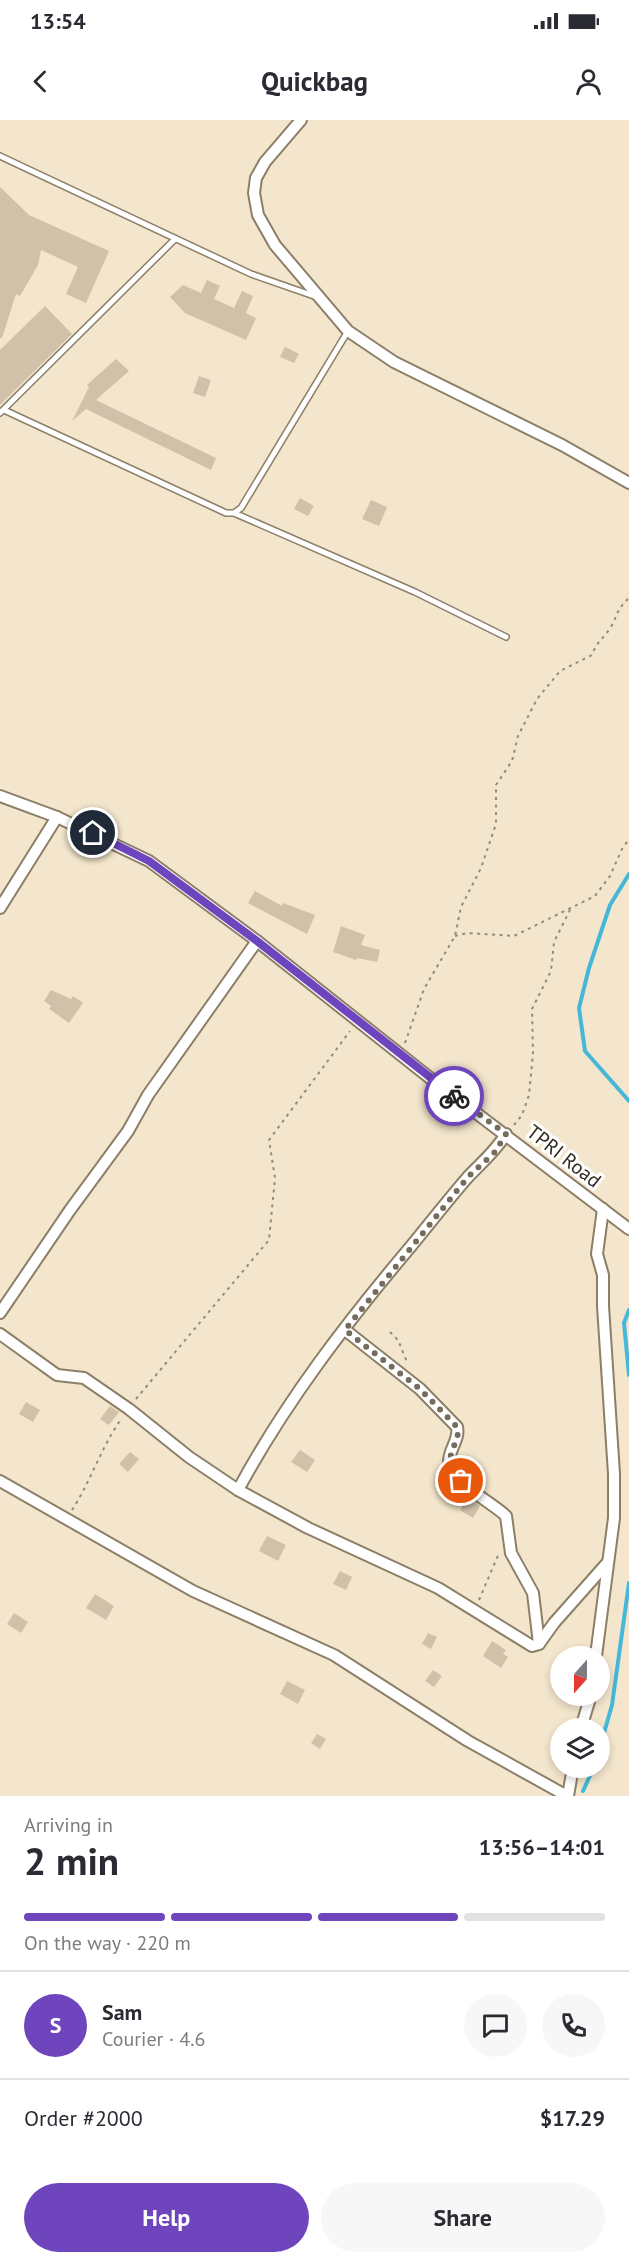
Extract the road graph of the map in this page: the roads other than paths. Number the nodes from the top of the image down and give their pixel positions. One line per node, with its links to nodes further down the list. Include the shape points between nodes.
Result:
1 (301, 120): 4 (street, via 265,162 256,178 254,193 258,215 275,245)
2 (0, 156): 3 (lane)
3 (175, 239): 4 (lane, via 251,274); 6 (lane)
4 (319, 297): 5 (street)
5 (348, 331): 7 (street, via 394,362 562,445); 8 (lane, via 241,508)
6 (2, 412): 8 (lane, via 226,513)
7 (629, 483)
8 (234, 513): 9 (lane, via 415,592)
9 (506, 637)
10 (0, 796): 11 (street, TPRI Road)
11 (57, 817): 12 (street); 13 (street, TPRI Road, via 149,861)
12 (0, 908)
13 (257, 941): 14 (street, TPRI Road); 17 (street)
14 (506, 1134): 15 (street, TPRI Road); 18 (street)
15 (603, 1209): 16 (street, TPRI Road); 22 (street, via 597,1254 603,1275 614,1474)
16 (629, 1229)
17 (0, 1313)
18 (345, 1330): 21 (street, via 284,1410); 23 (street, via 414,1385 457,1427 449,1461 455,1474 506,1516 511,1553 533,1593)
19 (0, 1334): 21 (street, via 57,1375 84,1378)
20 (0, 1481): 26 (street, via 193,1591 334,1655 468,1741)
21 (238, 1490): 23 (street, via 308,1528 438,1588 525,1643)
22 (608, 1562): 23 (street); 24 (street)
23 (539, 1644)
24 (597, 1646)
25 (571, 1778): 26 (street)
26 (567, 1796)

